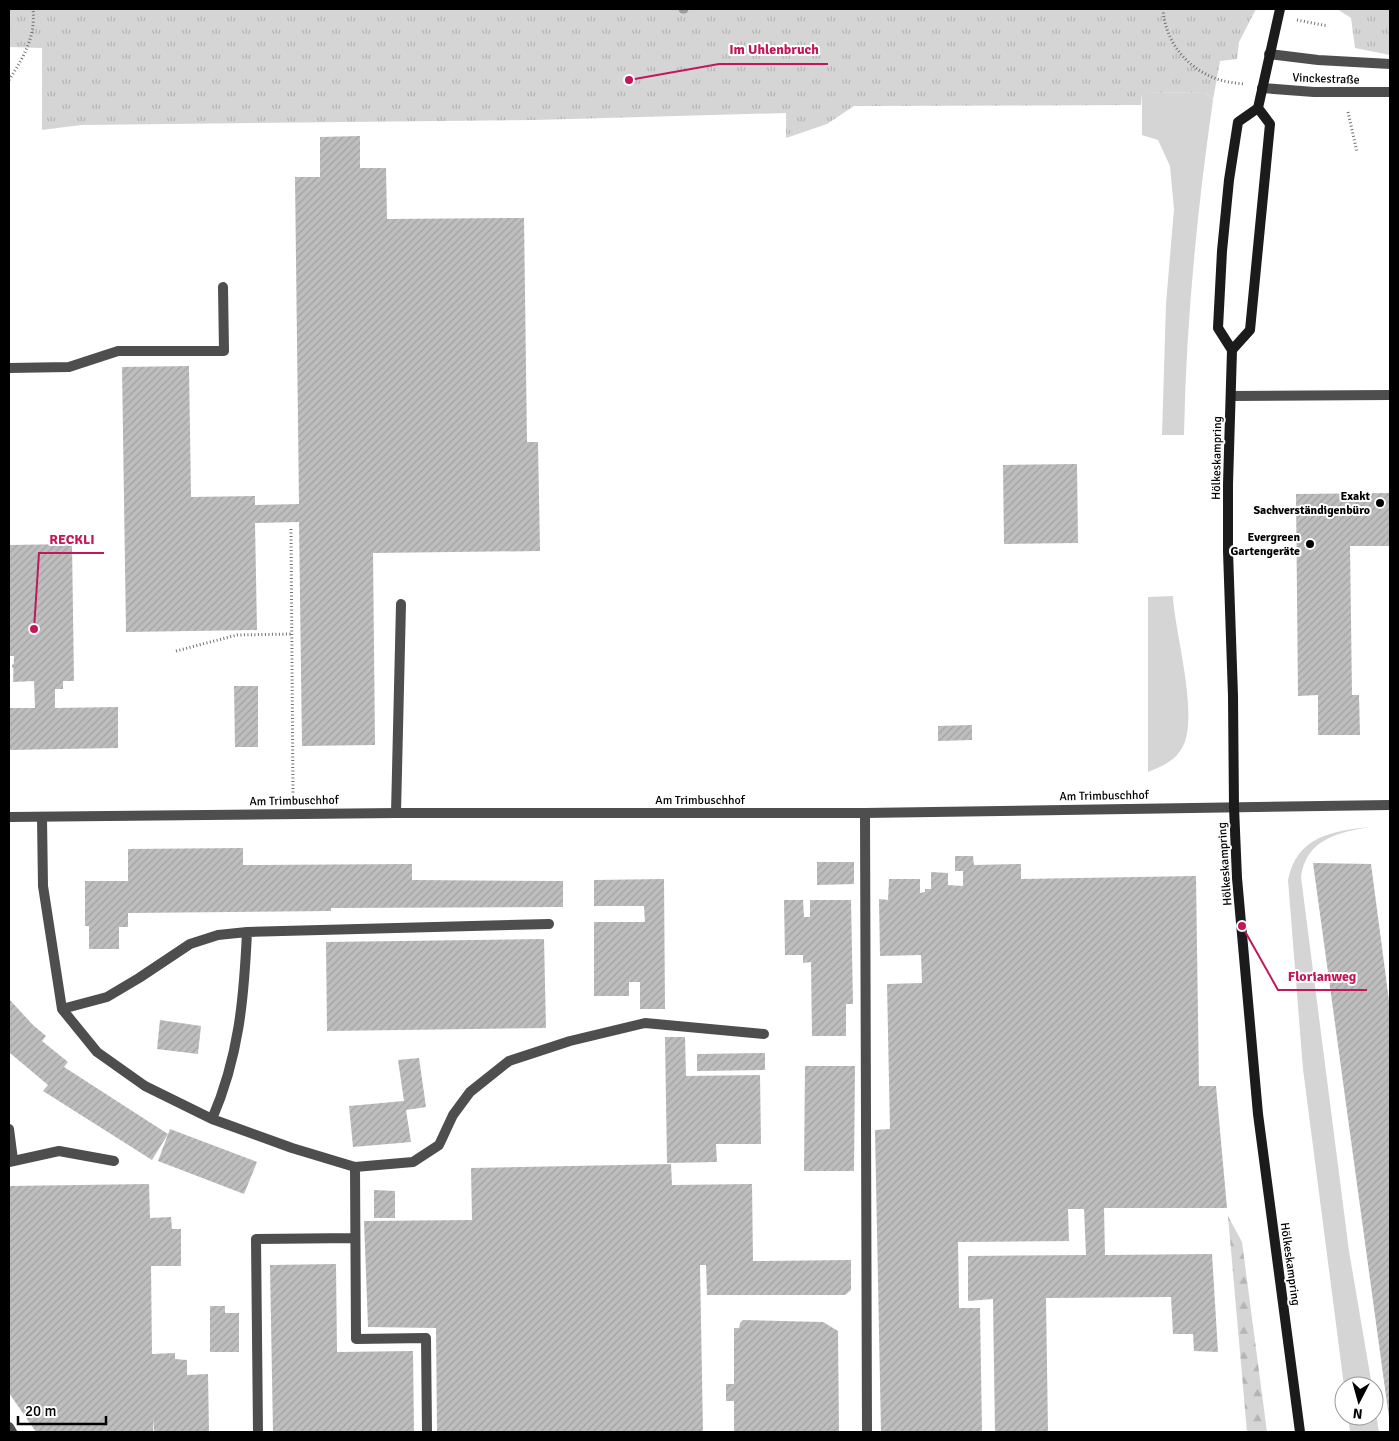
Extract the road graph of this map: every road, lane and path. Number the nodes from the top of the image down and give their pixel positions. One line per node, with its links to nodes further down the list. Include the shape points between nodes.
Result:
1 (1163, 9): 8 (path, via 1164,23 1175,47 1193,67 1217,79)
2 (34, 11): 7 (path, via 32,34 25,55)
3 (1279, 12): 4 (path); 5 (main road)
4 (1328, 26)
5 (1269, 54): 6 (street, Vinckestraße); 8 (main road)
6 (1390, 64)
7 (9, 80)
8 (1262, 88): 9 (street, Vinckestraße); 11 (main road)
9 (1346, 92): 10 (street, Vinckestraße); 12 (path, via 1348,117)
10 (1390, 92)
11 (1258, 108): 14 (main road, via 1270,124 1250,330); 14 (main road, via 1238,122 1229,180 1218,328)
12 (1357, 152)
13 (223, 287): 15 (street, via 224,350 118,351 68,367)
14 (1232, 350): 17 (main road, Hölkeskampring)
15 (9, 368)
16 (1390, 395): 17 (street)
17 (1231, 396): 25 (main road, Hölkeskampring, via 1228,542)
18 (291, 529): 20 (path)
19 (401, 604): 27 (street)
20 (291, 634): 21 (path, via 237,635); 28 (path)
21 (176, 651)
22 (9, 666): 23 (path)
23 (14, 666)
24 (1390, 805): 25 (street, Am Trimbuschhof)
25 (1234, 807): 26 (street, Am Trimbuschhof); 46 (main road, Hölkeskampring, via 1237,878 1258,1114)
26 (865, 812): 27 (street, Am Trimbuschhof); 45 (street)
27 (396, 813): 28 (street, Am Trimbuschhof)
28 (293, 814): 30 (street, Am Trimbuschhof)
29 (9, 817): 30 (street, Am Trimbuschhof)
30 (42, 818): 33 (street, via 43,886)
31 (549, 924): 32 (street)
32 (247, 932): 33 (street, via 218,935 190,944 107,997); 35 (street, via 240,1025 223,1091)
33 (62, 1009): 35 (street, via 97,1052 145,1086)
34 (764, 1034): 39 (street, via 646,1023 570,1041 509,1061 470,1092 453,1115 439,1145 414,1162)
35 (212, 1119): 39 (street)
36 (9, 1129): 37 (street)
37 (11, 1161): 38 (street, via 59,1152)
38 (114, 1161)
39 (355, 1167): 40 (street)
40 (356, 1238): 43 (street, via 256,1239); 44 (street, via 356,1339 426,1338)
41 (9, 1427): 42 (street)
42 (12, 1432)
43 (258, 1432)
44 (427, 1432)
45 (867, 1432)
46 (1300, 1432)

